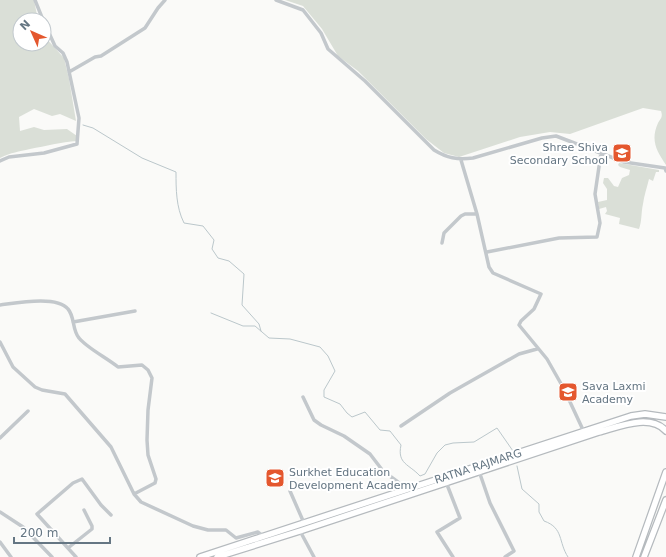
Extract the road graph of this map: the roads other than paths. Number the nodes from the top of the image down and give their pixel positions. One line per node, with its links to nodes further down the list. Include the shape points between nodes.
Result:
1 (35, 0): 4 (street)
2 (165, 0): 6 (street, via 145,28 101,56)
3 (276, 0): 8 (street, via 292,5 306,14 321,33 328,49 365,81 434,150)
4 (40, 12)
5 (52, 39): 6 (street, via 66,58)
6 (69, 72): 9 (street, via 79,118 78,144 44,153 8,157)
7 (601, 153): 8 (street, via 556,136); 10 (street, via 624,162 659,166); 13 (street, via 595,194 600,223 596,236 559,238)
8 (461, 160): 11 (street)
9 (0, 161)
10 (666, 171)
11 (477, 214): 12 (street, via 461,216 444,233); 13 (street)
12 (442, 243)
13 (487, 252): 18 (street, via 489,267 493,273 541,294 534,309 519,325)
14 (0, 304): 16 (street, via 45,301 57,303 68,308)
15 (135, 311): 16 (street)
16 (73, 322): 32 (street, via 78,337 118,367 142,365 152,378 147,440 148,455 156,479 155,483)
17 (0, 342): 32 (street, via 13,367 35,387 65,394 111,447)
18 (537, 349): 22 (street, via 519,354 450,393); 25 (street, via 564,389)
19 (303, 397): 31 (street, via 314,420 370,454 383,471 402,485)
20 (28, 411): 26 (street)
21 (666, 417): 23 (main road, RATNA RAJMARG, via 645,414 630,416)
22 (401, 426)
23 (598, 429): 24 (main road, RATNA RAJMARG, via 648,422); 25 (main road, RATNA RAJMARG); 27 (main road, RATNA RAJMARG)
24 (666, 431)
25 (584, 432): 31 (main road, RATNA RAJMARG)
26 (0, 438)
27 (479, 471): 29 (main road, RATNA RAJMARG); 49 (street, via 490,503 514,551)
28 (666, 472): 50 (main road)
29 (446, 482): 38 (main road, RATNA RAJMARG); 48 (street, via 460,518 437,532)
30 (290, 490): 37 (street)
31 (402, 491): 37 (main road, RATNA RAJMARG)
32 (134, 494): 39 (street, via 149,507 194,526 208,530 226,530 236,538 258,532)
33 (666, 500): 51 (main road)
34 (84, 510): 41 (street, via 92,529)
35 (0, 512): 43 (street, via 23,527)
36 (111, 515): 41 (street, via 82,479 73,484 37,514)
37 (304, 523): 39 (main road, RATNA RAJMARG)
38 (300, 531): 46 (main road, RATNA RAJMARG); 47 (street)
39 (263, 536): 45 (main road, RATNA RAJMARG)
40 (0, 542): 42 (street)
41 (68, 548): 44 (street)
42 (11, 557)
43 (52, 557)
44 (76, 557)
45 (200, 557)
46 (217, 557)
47 (314, 557)
48 (453, 557)
49 (505, 557)
50 (636, 557)
51 (644, 557)

